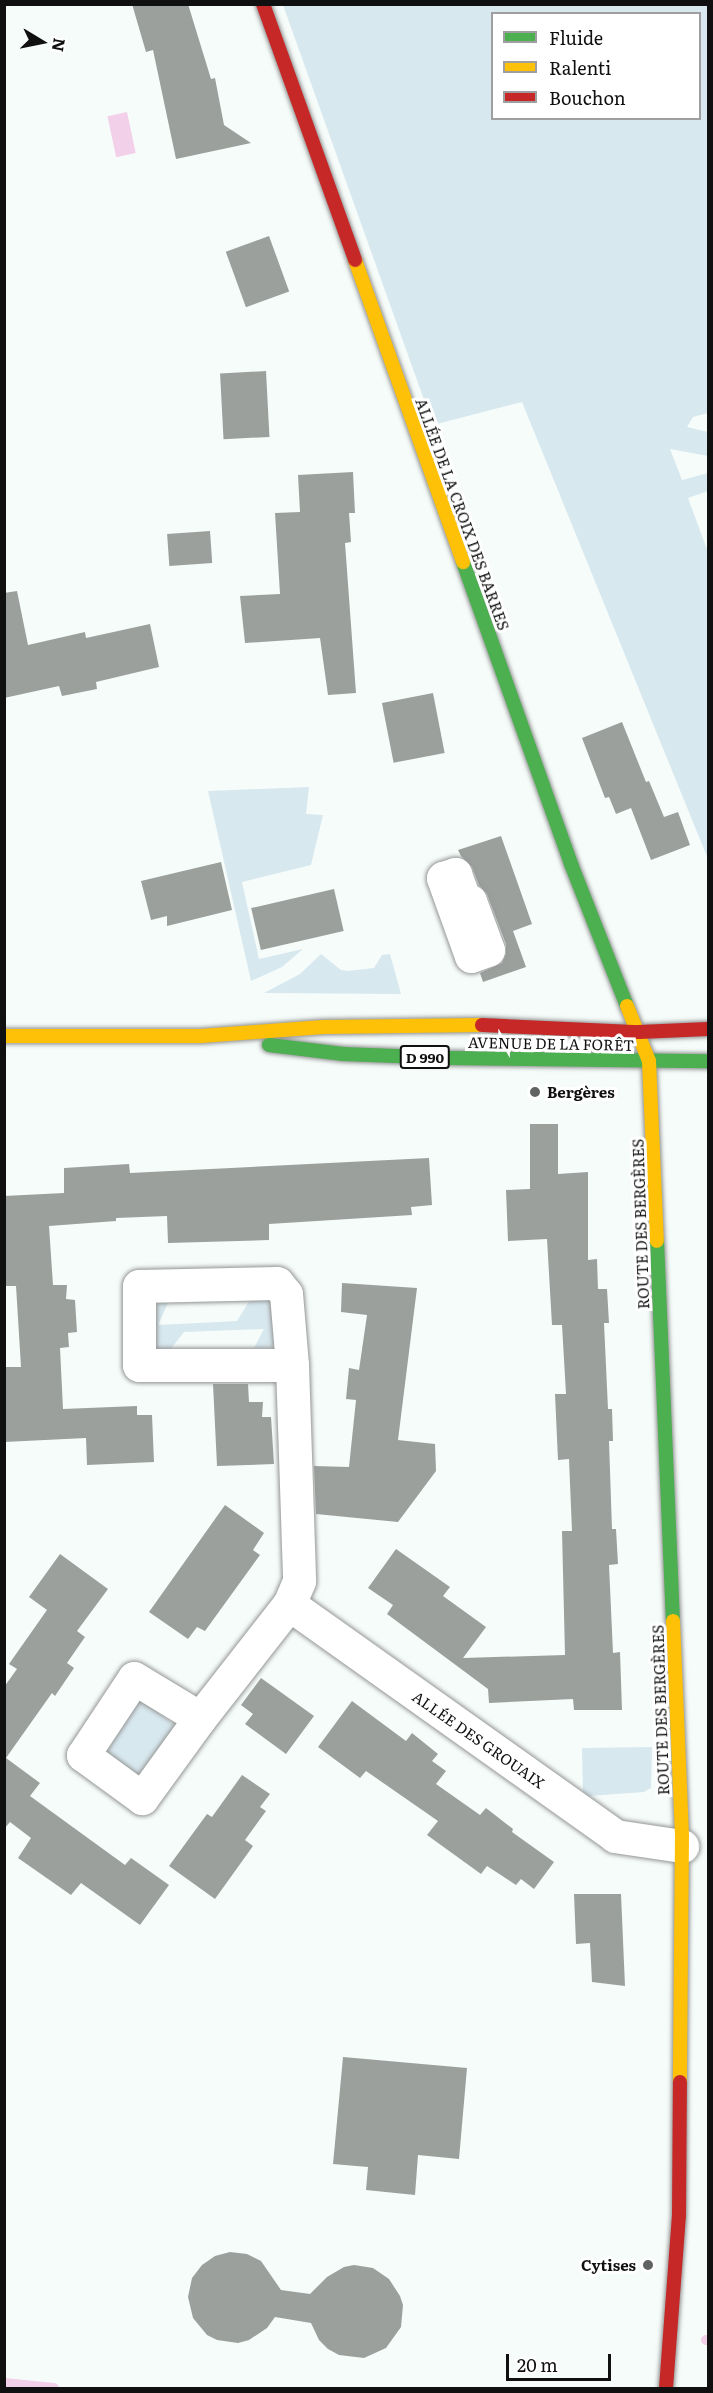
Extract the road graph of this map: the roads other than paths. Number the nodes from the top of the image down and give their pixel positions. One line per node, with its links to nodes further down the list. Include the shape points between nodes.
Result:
1 (263, 4): 3 (street, ALLÉE DE LA CROIX DES BARRES, via 571,864)
2 (708, 1029): 3 (street, D 990)
3 (639, 1032): 5 (street, AVENUE DE LA FORÊT / D 990, via 474,1025 347,1026); 7 (street, ROUTE DES BERGÈRES)
4 (4, 1036): 5 (street, AVENUE DE LA FORÊT / D 990)
5 (201, 1036): 7 (street, AVENUE DE LA FORÊT / D 990, via 343,1054)
6 (708, 1060): 7 (street, D 990)
7 (649, 1061): 11 (street, ROUTE DES BERGÈRES)
8 (292, 1365): 8 (street, via 286,1294 277,1284 139,1286 139,1365); 9 (street, via 299,1581)
9 (289, 1604): 10 (street); 11 (street, ALLÉE DES GROUAIX, via 615,1836)
10 (200, 1718)
11 (682, 1846): 12 (street, ROUTE DES BERGÈRES, via 679,2215)
12 (666, 2388)

